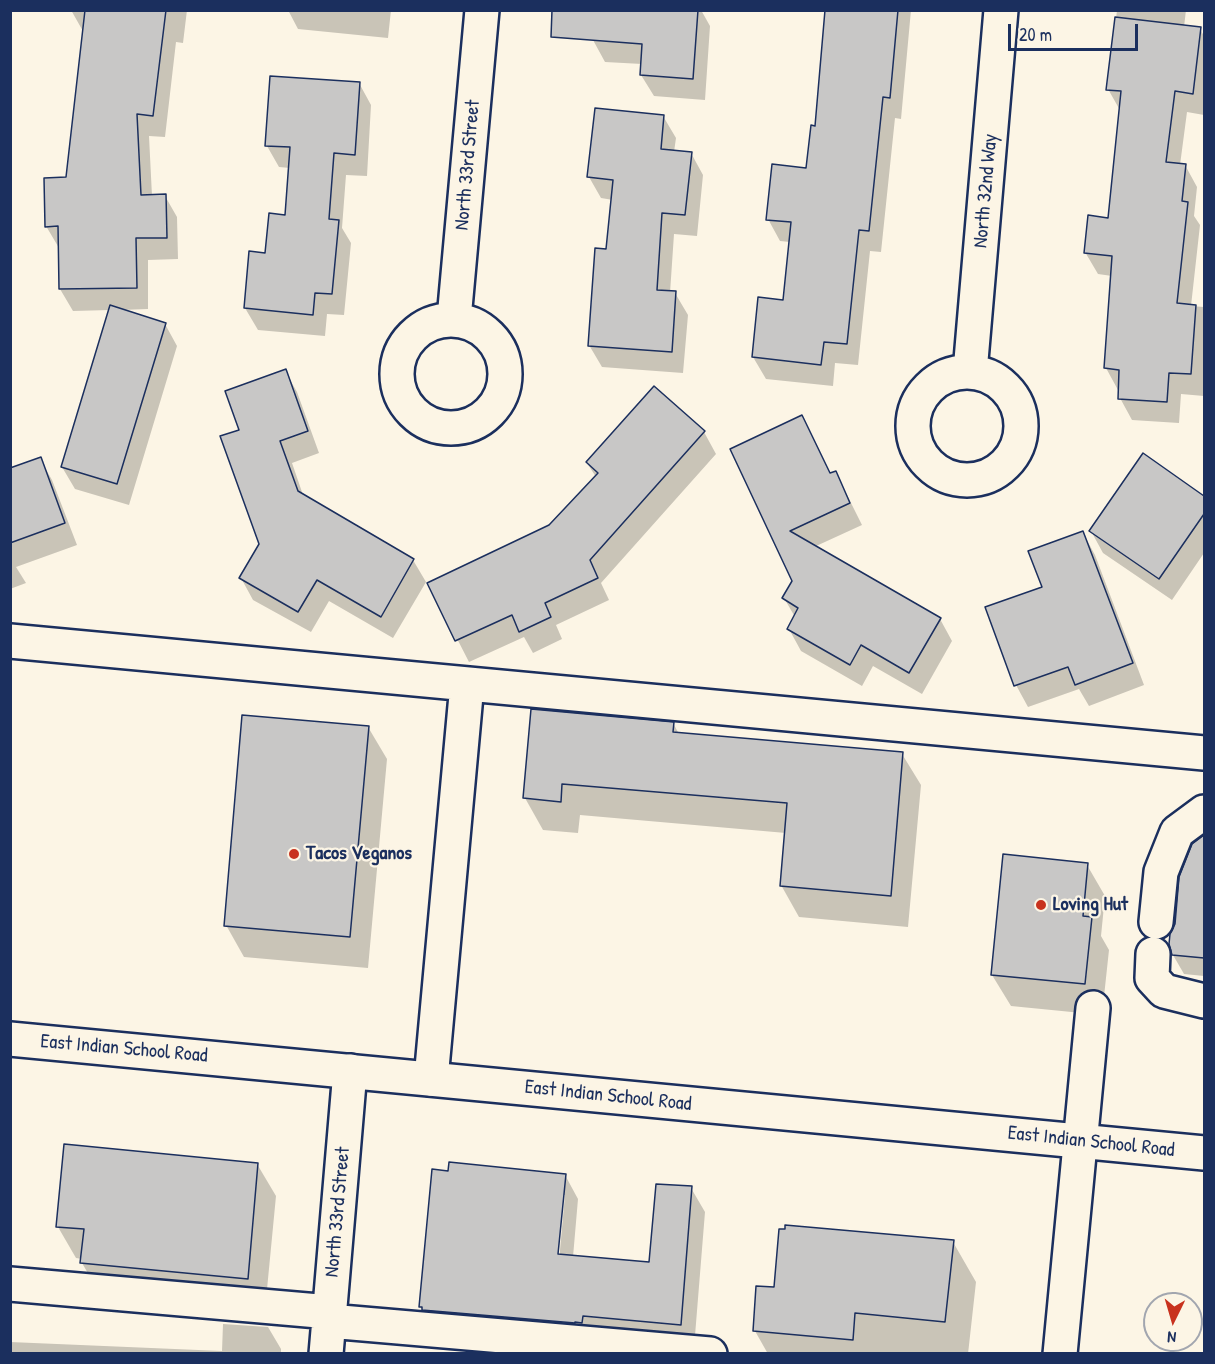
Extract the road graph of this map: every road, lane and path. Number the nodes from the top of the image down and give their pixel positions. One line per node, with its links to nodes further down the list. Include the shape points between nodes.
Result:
1 (482, 10): 3 (main road, North 33rd Street)
2 (1001, 10): 4 (main road, North 32nd Way)
3 (454, 320)
4 (970, 372)
5 (10, 641): 6 (main road)
6 (467, 684): 7 (main road); 13 (main road)
7 (1204, 753)
8 (1204, 812): 9 (main road, via 1177,832 1161,872 1152,978 1164,991)
9 (1204, 1001)
10 (1093, 1008): 14 (main road)
11 (10, 1039): 12 (main road, East Indian School Road)
12 (350, 1071): 13 (main road, East Indian School Road); 17 (main road, North 33rd Street)
13 (431, 1079): 14 (main road, East Indian School Road)
14 (1081, 1141): 15 (main road, East Indian School Road); 20 (main road)
15 (1204, 1153)
16 (10, 1284): 17 (main road)
17 (330, 1317): 18 (main road, North 33rd Street); 19 (main road)
18 (326, 1353)
19 (710, 1353)
20 (1060, 1353)

